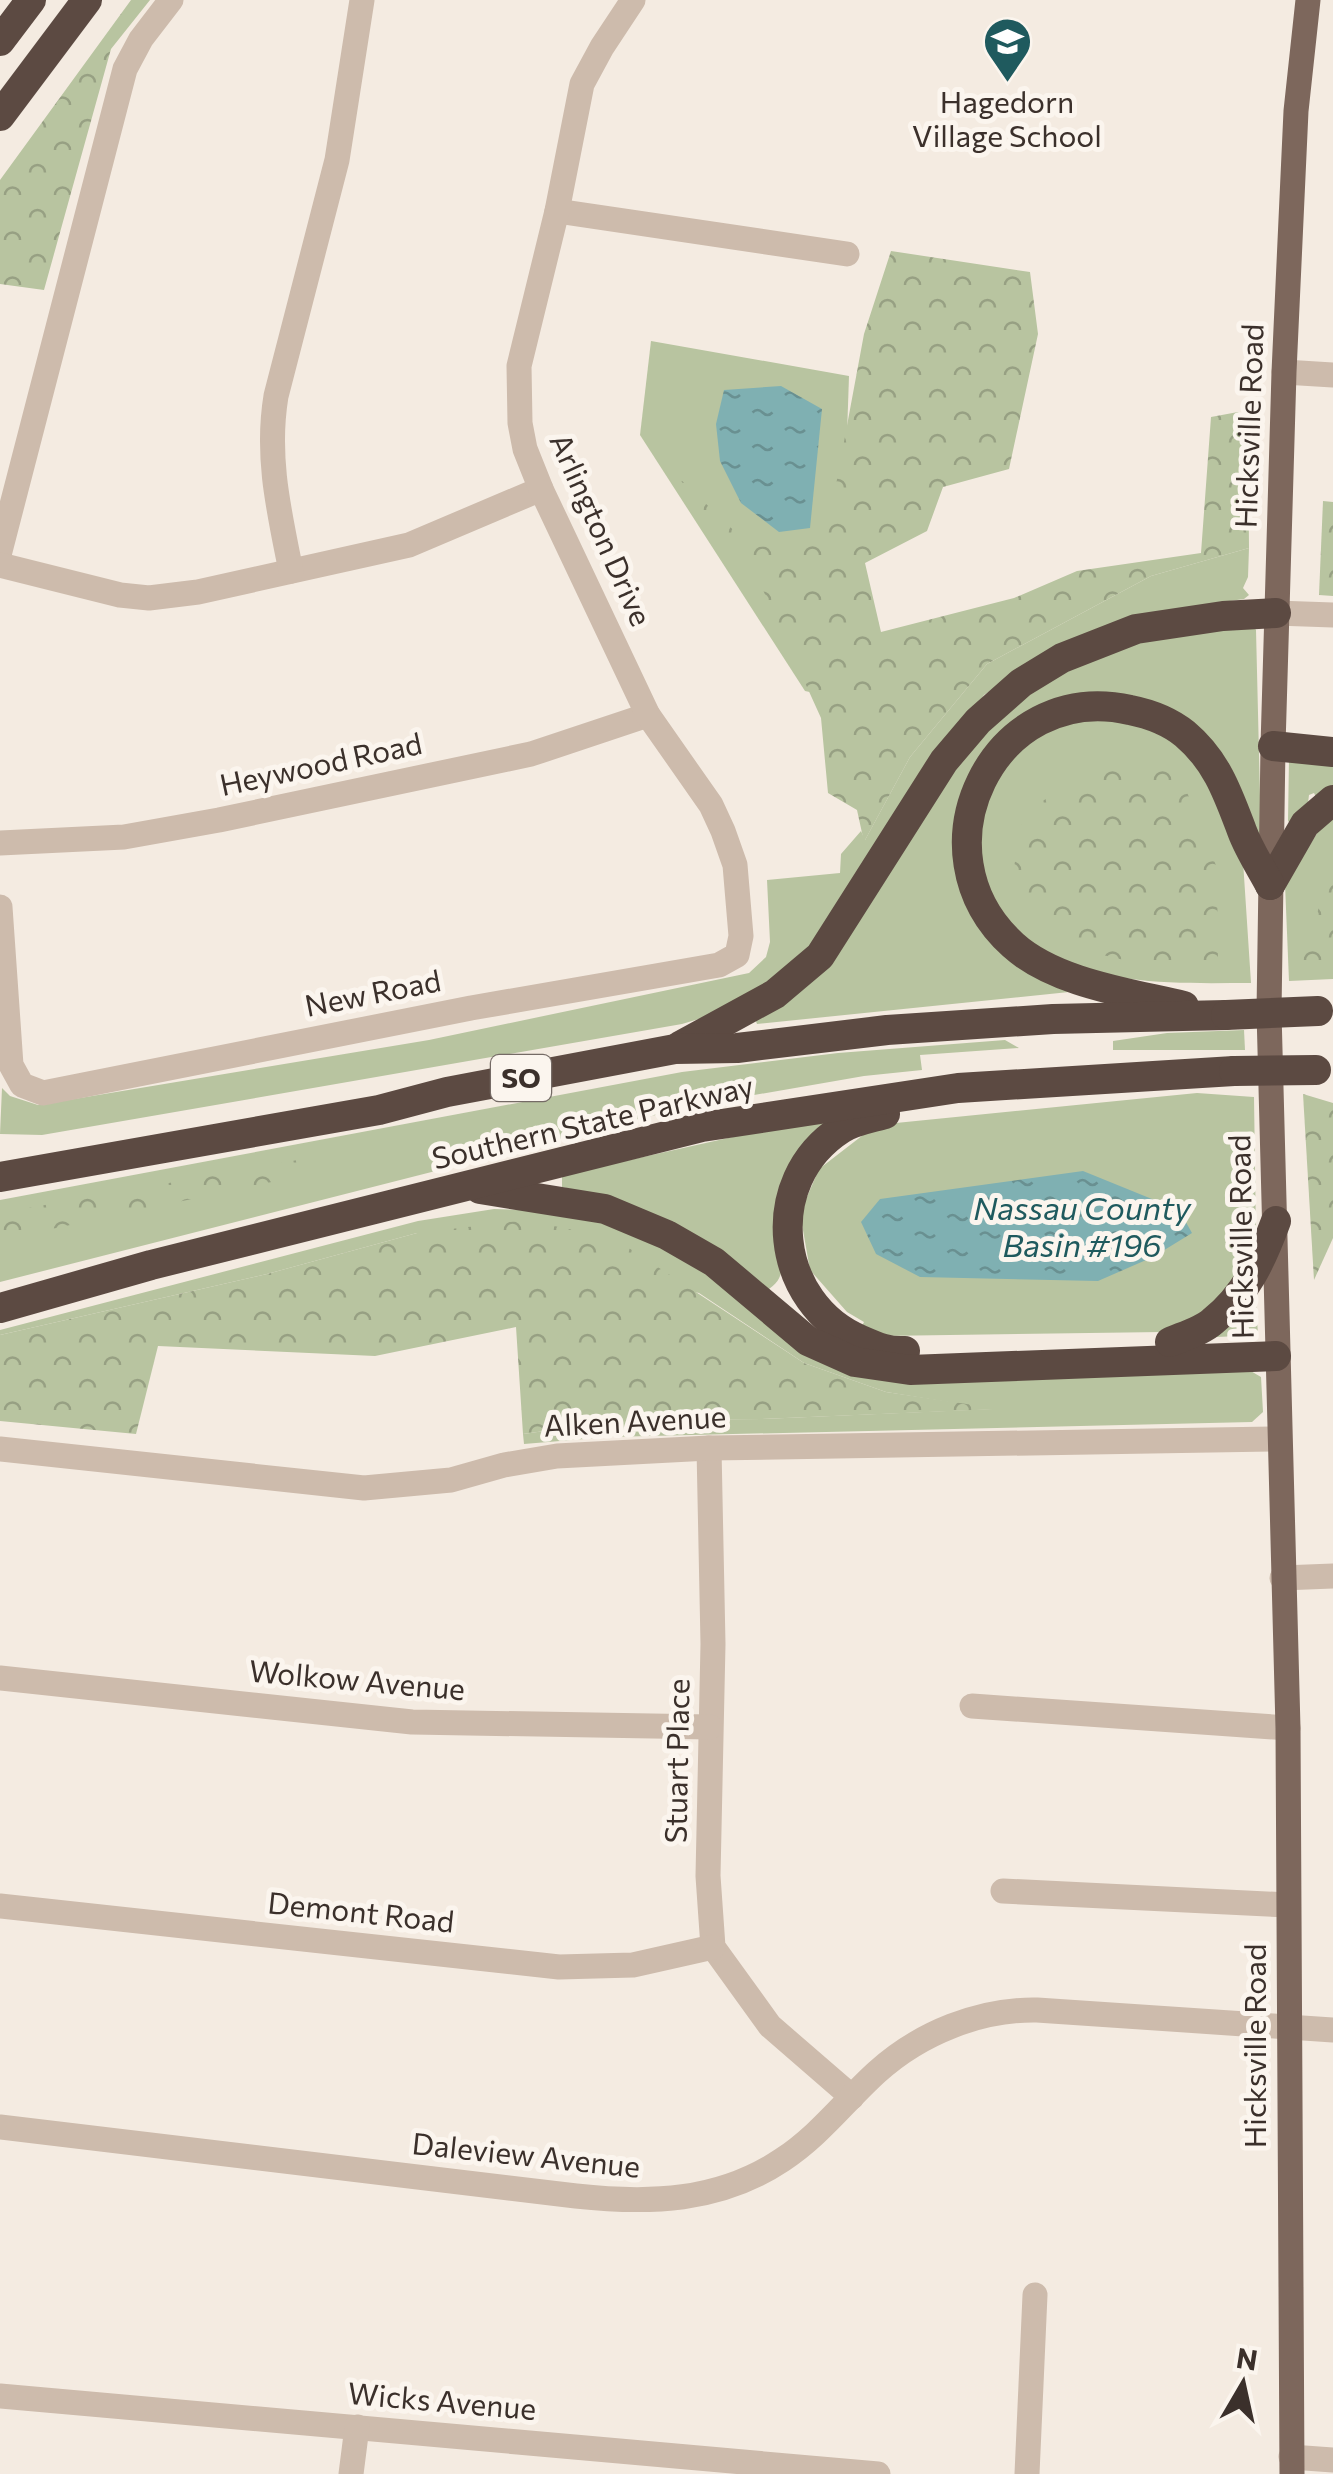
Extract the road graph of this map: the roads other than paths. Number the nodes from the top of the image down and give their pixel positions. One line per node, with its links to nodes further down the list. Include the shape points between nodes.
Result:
1 (31, 0): 7 (highway)
2 (87, 0): 8 (highway)
3 (171, 0): 14 (street, via 125,69)
4 (362, 0): 16 (street, via 336,160 270,432)
5 (632, 0): 9 (street, Arlington Drive, via 582,84)
6 (1308, 0): 11 (main road, Hicksville Road)
7 (0, 41)
8 (0, 116)
9 (557, 211): 10 (street); 13 (street, Arlington Drive, via 520,366 520,424)
10 (847, 254)
11 (1284, 372): 12 (street); 17 (main road, Hicksville Road)
12 (1333, 375)
13 (541, 489): 16 (street, via 410,545); 19 (street, Arlington Drive)
14 (0, 551)
15 (0, 565): 16 (street, via 149,598)
16 (291, 571)
17 (1276, 613): 18 (street); 20 (main road, Hicksville Road); 29 (highway, via 1136,629 1062,658 1021,683 944,762 820,956 774,994)
18 (1333, 615)
19 (648, 715): 23 (street, Heywood Road, via 531,754 219,820 124,837); 26 (street, Arlington Drive, via 711,805 729,848 741,936)
20 (1273, 746): 21 (highway); 24 (main road, Hicksville Road)
21 (1333, 752)
22 (1333, 800): 24 (highway, via 1305,824)
23 (0, 843)
24 (1270, 885): 28 (highway, via 1220,774 1182,732 1152,715 1107,704 1050,715 992,761 971,801 970,870 985,910 1012,944 1080,980); 36 (main road, Hicksville Road)
25 (0, 907): 26 (street, New Road, via 11,1065 22,1085 43,1092 720,965)
26 (737, 955)
27 (1326, 1011): 28 (highway, Southern State Parkway / SO, bridge)
28 (1226, 1016): 29 (highway, Southern State Parkway / SO, via 1053,1019)
29 (675, 1048): 33 (highway, Southern State Parkway / SO)
30 (1324, 1069): 31 (highway, Southern State Parkway, bridge)
31 (958, 1088): 35 (highway, Southern State Parkway, via 702,1128); 38 (highway, via 842,1128 802,1172 791,1196 787,1242 789,1260 815,1306 845,1333 889,1352)
32 (0, 1160): 33 (highway)
33 (60, 1168): 34 (highway, Southern State Parkway / SO)
34 (0, 1178)
35 (468, 1187): 37 (highway, Southern State Parkway); 39 (highway, via 605,1209 667,1235 714,1262 808,1341 854,1362 910,1370)
36 (1276, 1221): 38 (highway, via 1240,1293 1211,1324); 39 (main road, Hicksville Road)
37 (0, 1308)
38 (1170, 1342): 39 (highway)
39 (1276, 1350): 40 (main road, Hicksville Road)
40 (1279, 1439): 41 (street, Alken Avenue); 44 (main road, Hicksville Road)
41 (709, 1448): 42 (street, Alken Avenue, via 558,1456 450,1480 364,1488); 47 (street, Stuart Place)
42 (0, 1449)
43 (1333, 1576): 44 (street)
44 (1282, 1578): 48 (main road, Hicksville Road)
45 (0, 1678): 47 (street, Wolkow Avenue, via 397,1721)
46 (972, 1706): 48 (street)
47 (710, 1727): 52 (street, Stuart Place)
48 (1288, 1728): 50 (main road, Hicksville Road)
49 (1004, 1890): 50 (street)
50 (1288, 1905): 53 (main road, Hicksville Road)
51 (0, 1906): 52 (street, Demont Road, via 559,1967 633,1965)
52 (713, 1946): 55 (street, via 761,2015)
53 (1289, 2029): 54 (street, Daleview Avenue); 55 (street, Daleview Avenue, via 1016,2009 924,2039); 61 (main road, Hicksville Road)
54 (1333, 2030)
55 (852, 2098): 56 (street, Daleview Avenue, via 796,2151 755,2176 698,2196 644,2202)
56 (0, 2127)
57 (1035, 2295): 64 (street)
58 (0, 2396): 59 (street, Wicks Avenue)
59 (357, 2427): 62 (street); 63 (street, Wicks Avenue)
60 (1333, 2460): 61 (street)
61 (1291, 2466)
62 (352, 2474)
63 (878, 2474)
64 (1027, 2474)

